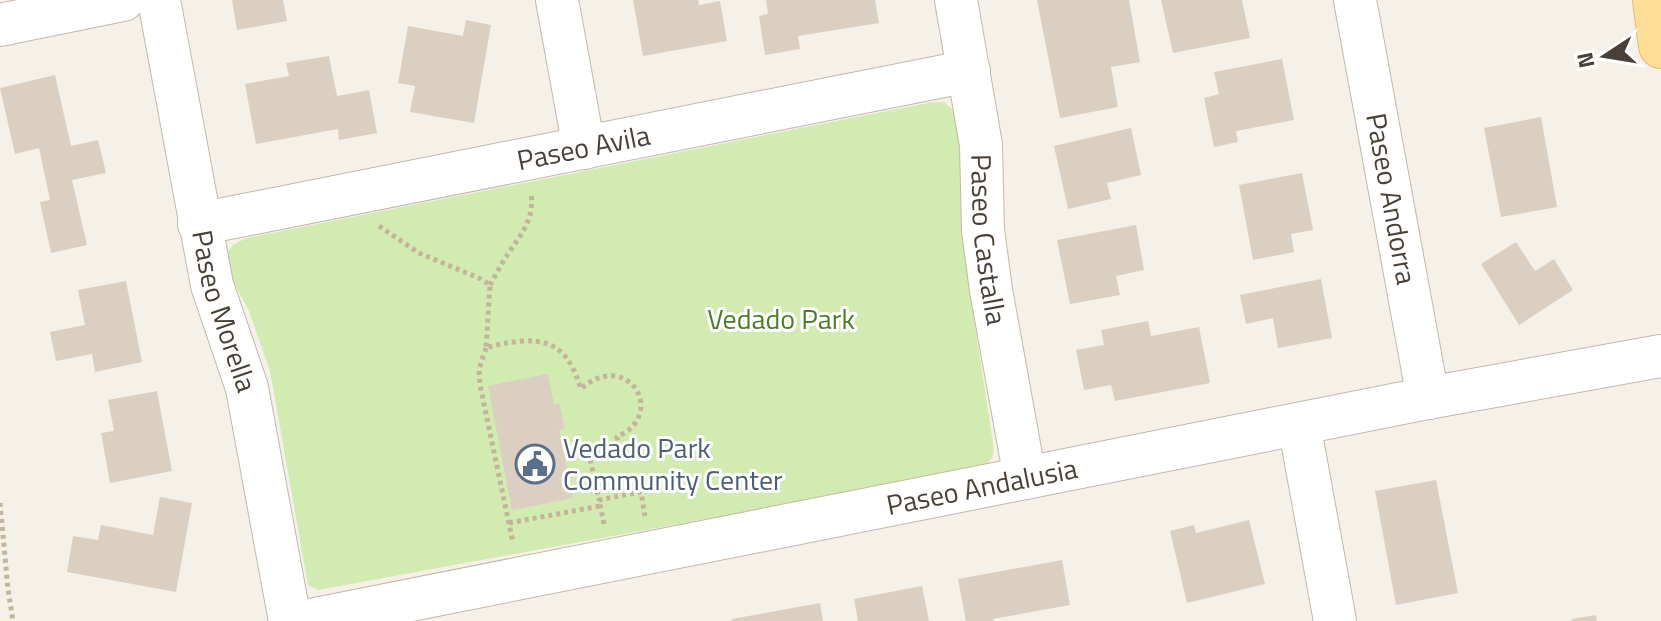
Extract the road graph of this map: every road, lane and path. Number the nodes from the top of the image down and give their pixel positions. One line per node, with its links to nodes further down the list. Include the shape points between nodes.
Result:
1 (123, 0): 7 (street)
2 (159, 0): 13 (street, Paseo Morella)
3 (557, 0): 10 (street)
4 (956, 0): 9 (street, Paseo Castalla)
5 (1355, 0): 17 (street, Paseo Andorra)
6 (1655, 0): 8 (main road)
7 (0, 25)
8 (1661, 46)
9 (969, 71): 10 (street, Paseo Avila); 19 (street, Paseo Castalla, via 981,145 991,290)
10 (584, 148): 13 (street, Paseo Avila)
11 (530, 187): 14 (path, via 528,225)
12 (374, 218): 14 (path, via 419,253)
13 (199, 224): 27 (street, Paseo Morella, via 212,285 247,388)
14 (490, 285): 15 (path)
15 (486, 348): 21 (path, via 499,343 552,344 574,367 581,389 607,375 635,387 639,414 633,427 617,437 619,448 589,454); 24 (path, via 480,385)
16 (1661, 356): 17 (street, Paseo Andalusia)
17 (1428, 398): 18 (street, Paseo Andalusia)
18 (1299, 424): 19 (street, Paseo Andalusia); 29 (street)
19 (1025, 478): 28 (street, Paseo Andalusia)
20 (0, 503): 26 (path)
21 (599, 503): 22 (path, via 641,492 646,516); 23 (path, via 604,524); 24 (path)
22 (632, 519)
23 (618, 521)
24 (509, 523): 25 (path)
25 (513, 546)
26 (13, 621)
27 (290, 621)
28 (305, 621)
29 (1335, 621)

